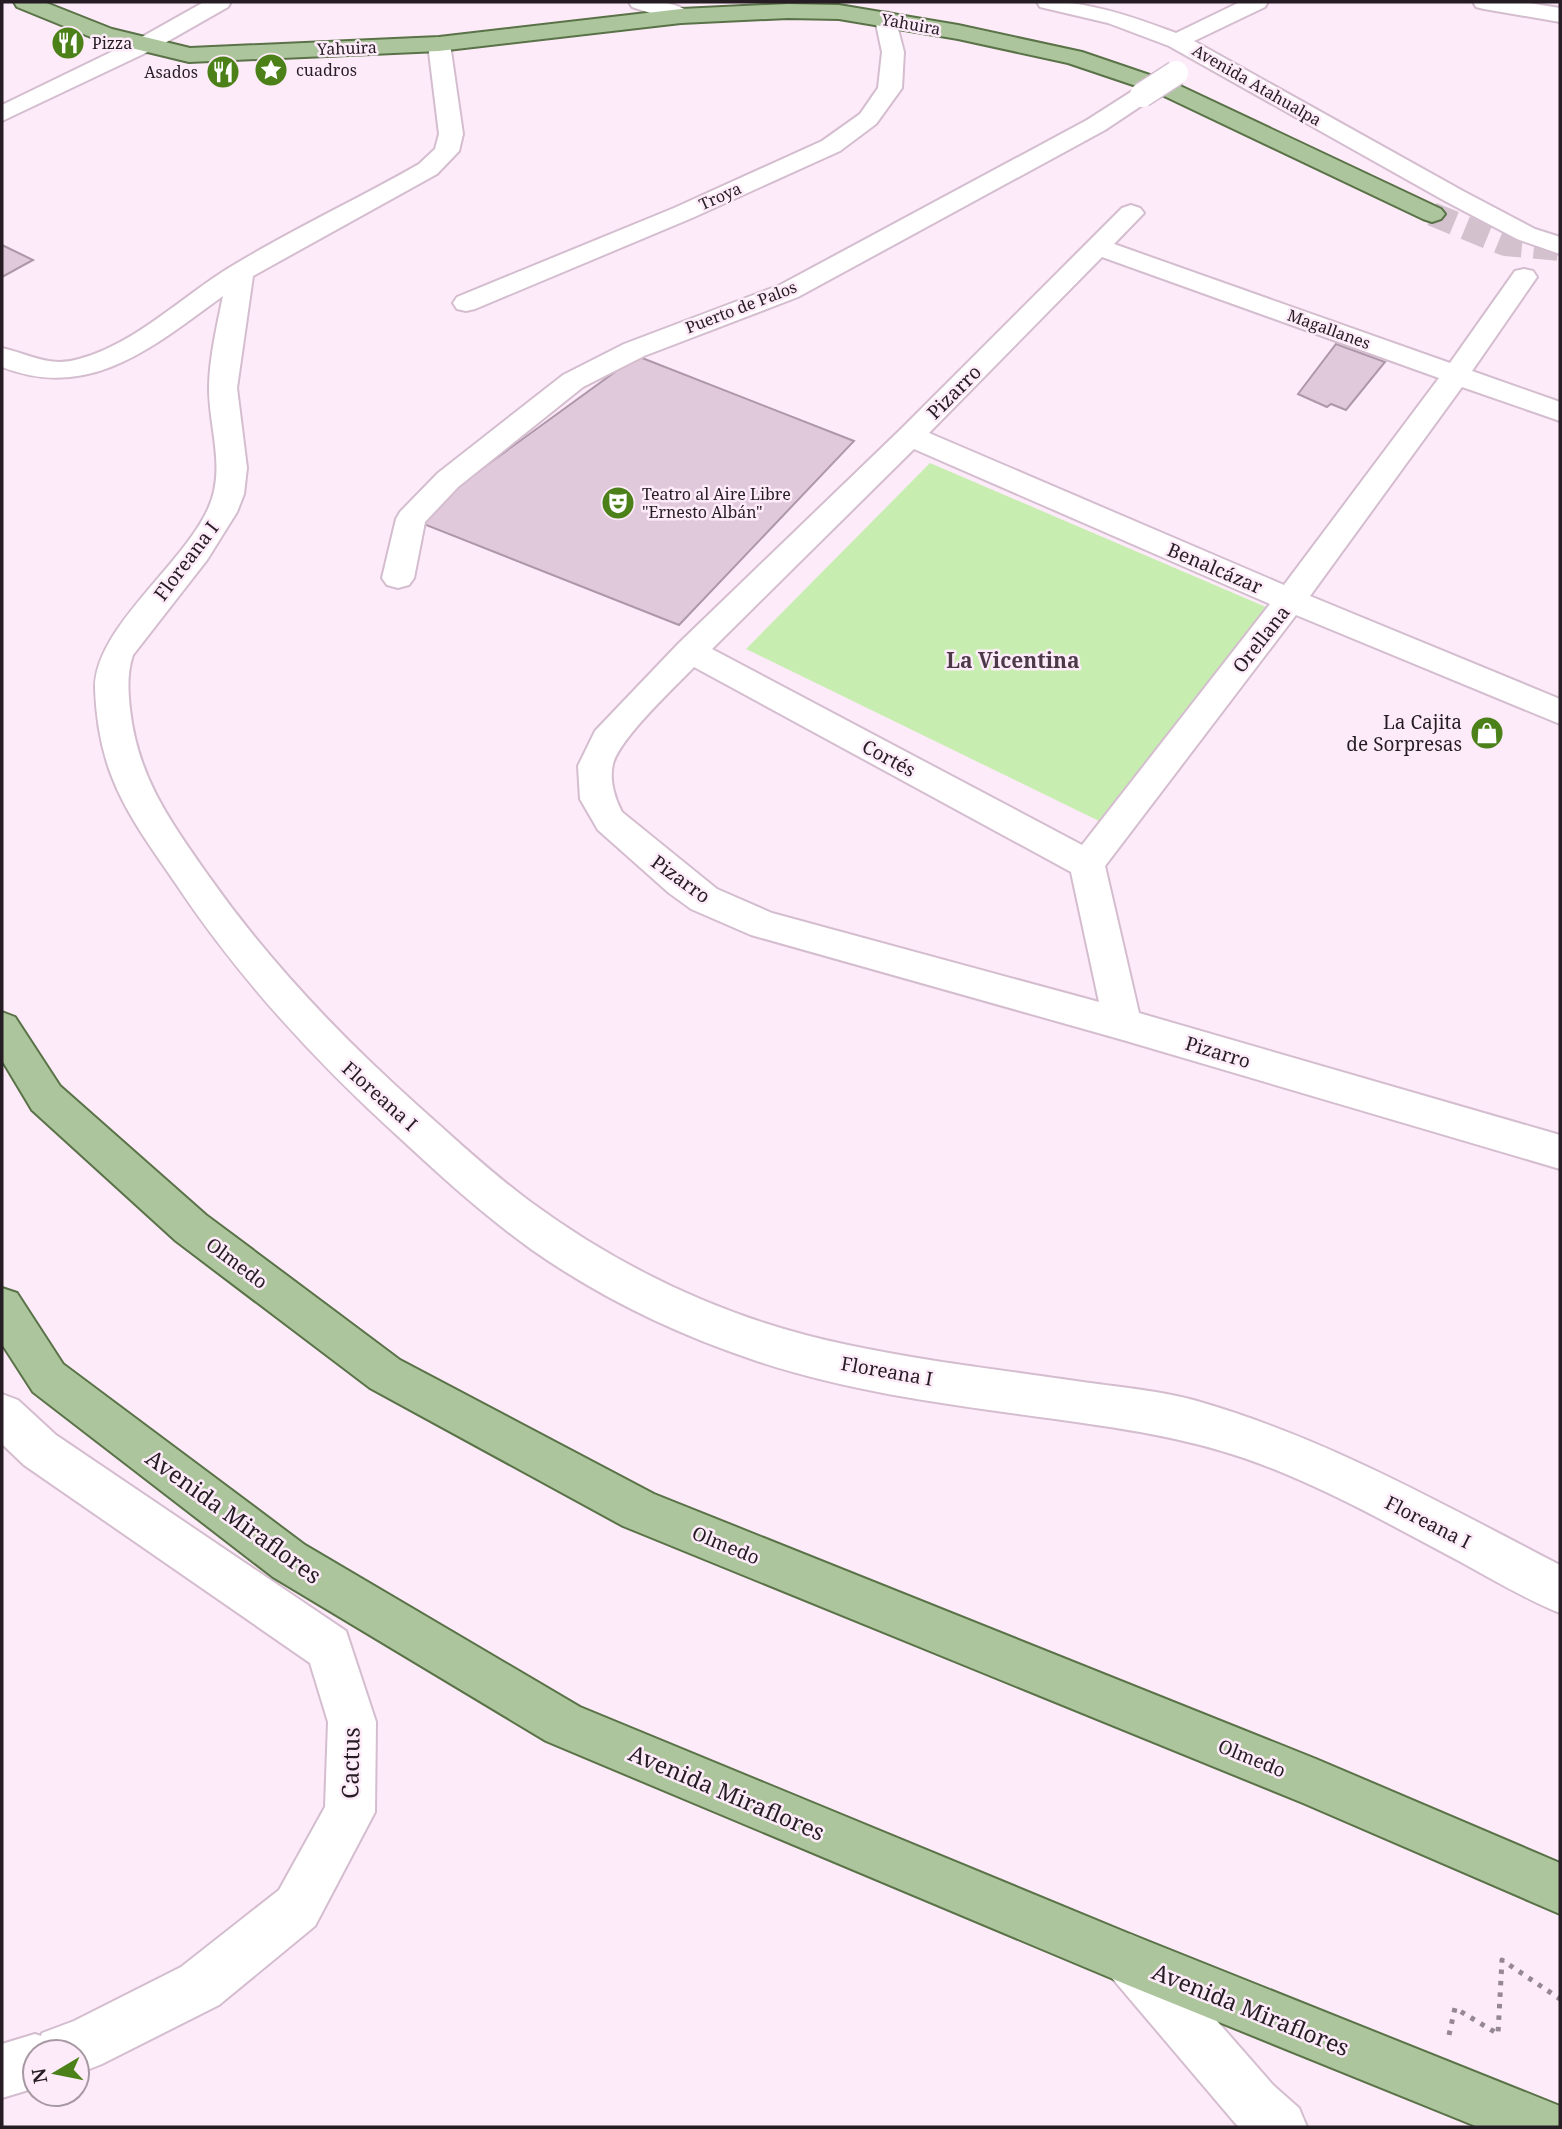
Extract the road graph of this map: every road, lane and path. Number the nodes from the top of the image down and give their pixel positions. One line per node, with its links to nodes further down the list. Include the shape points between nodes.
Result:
1 (25, 2): 14 (main road, Yahuira, via 106,35)
2 (66, 2): 14 (main road, via 131,26)
3 (220, 2): 14 (street)
4 (640, 2): 10 (street)
5 (1048, 2): 11 (street, Avenida Atahualpa)
6 (1085, 2): 11 (street)
7 (1257, 2): 13 (street)
8 (1484, 2): 9 (street)
9 (1560, 15)
10 (681, 16): 12 (main road, Yahuira, via 801,11); 15 (main road, Yahuira)
11 (1115, 18): 13 (street, Avenida Atahualpa)
12 (886, 19): 20 (main road, Yahuira, via 1074,57 1168,89); 26 (street, Troya, via 893,52 890,88 867,119 831,146)
13 (1177, 41): 16 (street, Avenida Atahualpa)
14 (148, 43): 15 (main road, Yahuira, via 189,55); 17 (street)
15 (439, 44): 24 (street, via 451,134 442,158)
16 (1221, 63): 18 (street, Avenida Atahualpa); 31 (street, Puerto de Palos, bridge, via 1176,73 1096,125 789,291 634,350 573,381 448,480 411,519)
17 (2, 114)
18 (1454, 196): 21 (street, Avenida Atahualpa, via 1494,211); 22 (street, Avenida Atahualpa, via 1526,234)
19 (1131, 213): 23 (street, Pizarro)
20 (1432, 214)
21 (1560, 224)
22 (1560, 246)
23 (1097, 247): 28 (street, Magallanes); 30 (street, Pizarro)
24 (240, 272): 27 (street, via 137,344 103,360 51,370 24,366); 41 (street, Floreana I, via 223,386 232,479 229,496 196,552 119,651 113,667 114,724 133,792 220,924 312,1032 385,1103 515,1214 573,1255 713,1328 845,1365 1160,1414 1220,1429 1334,1473)
25 (1524, 276): 28 (street, Orellana)
26 (466, 303)
27 (2, 356)
28 (1457, 375): 29 (street, Magallanes); 32 (street, Orellana)
29 (1560, 412)
30 (910, 436): 32 (street, Benalcázar); 33 (street, Pizarro)
31 (398, 578)
32 (1292, 601): 34 (street, Benalcázar); 35 (street, Orellana)
33 (691, 651): 35 (street, Cortés); 36 (street, Pizarro, via 607,740 595,766 594,789 602,810 644,852 704,899 764,925)
34 (1560, 712)
35 (1087, 864): 36 (street)
36 (1123, 1024): 38 (street, Pizarro)
37 (2, 1028): 42 (main road, Olmedo, via 46,1098 191,1228 385,1374 639,1510 1316,1784)
38 (1560, 1152)
39 (2, 1307): 43 (main road, Avenida Miraflores, via 48,1378 289,1560 563,1724)
40 (2, 1415): 45 (street, Cactus, via 40,1450 329,1648 352,1722 350,1812 297,1908 200,1986)
41 (1560, 1590)
42 (1560, 1889)
43 (1129, 1959): 48 (main road, Avenida Miraflores); 49 (street, via 1254,2104)
44 (1560, 1999): 48 (path, via 1502,1960 1498,2034 1455,2008)
45 (91, 2041)
46 (21, 2065): 47 (street)
47 (2, 2071)
48 (1438, 2084): 50 (main road, Avenida Miraflores)
49 (1280, 2127)
50 (1545, 2127)

